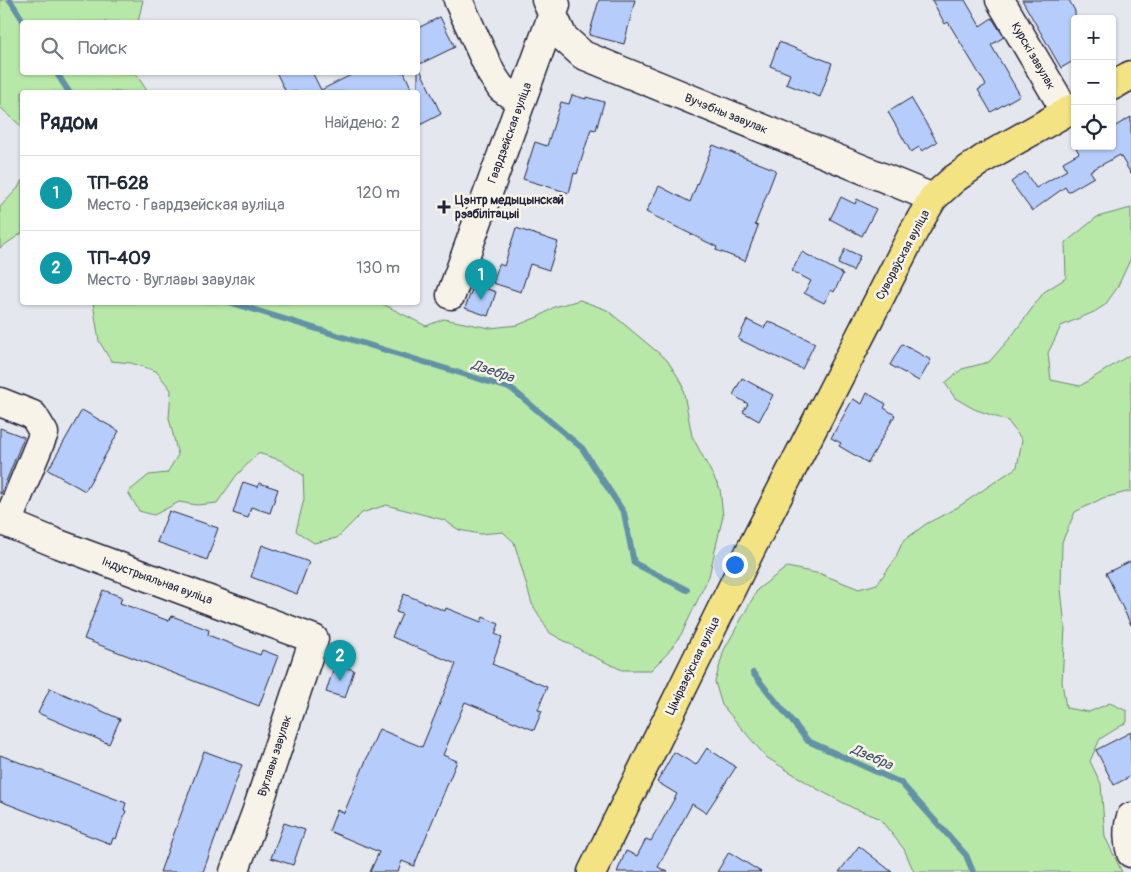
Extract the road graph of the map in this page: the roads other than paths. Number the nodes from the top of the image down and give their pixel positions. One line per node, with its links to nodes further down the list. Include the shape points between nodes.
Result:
1 (458, 0): 6 (street, via 491,73 501,88)
2 (1000, 0): 7 (street, Курскі завулак)
3 (552, 4): 6 (street, Гвардзейская вуліца); 8 (street, Вучэбны завулак, via 563,37 583,55)
4 (1131, 75): 5 (main road)
5 (1116, 84)
6 (521, 102): 9 (street, Гвардзейская вуліца)
7 (1070, 110): 8 (main road, Сувораўская вуліца, via 983,159)
8 (933, 198): 11 (main road, Сувораўская вуліца)
9 (451, 295)
10 (0, 402): 12 (street, via 33,415 44,433)
11 (795, 461): 17 (main road, Ціміразеўская вуліца)
12 (4, 521): 13 (street, Індустрыяльная вуліца)
13 (314, 639): 16 (street, Вуглавы завулак)
14 (1131, 817): 15 (street)
15 (1131, 854)
16 (234, 872)
17 (592, 872)

